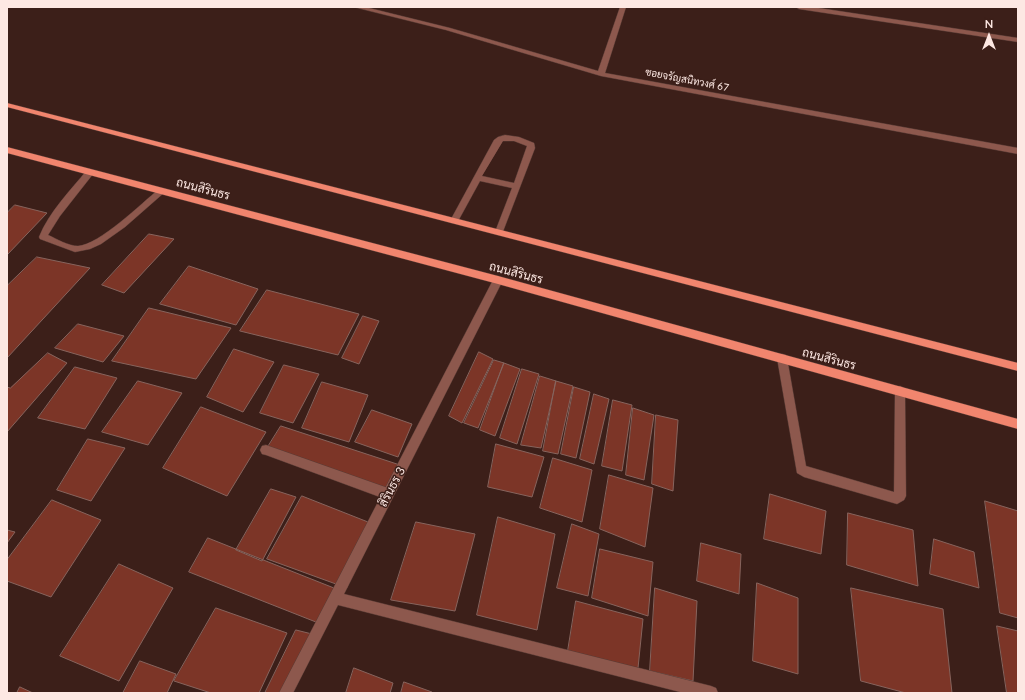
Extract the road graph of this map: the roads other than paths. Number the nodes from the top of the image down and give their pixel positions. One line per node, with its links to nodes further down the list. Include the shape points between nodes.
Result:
1 (358, 7): 5 (street, ซอยจรัญสนิทวงศ์ 67, via 448,29)
2 (623, 7): 5 (street)
3 (799, 7): 4 (street)
4 (1018, 40)
5 (601, 74): 8 (street, ซอยจรัญสนิทวงศ์ 67)
6 (7, 106): 13 (main road)
7 (7, 150): 9 (main road, ถนนสิรินธร)
8 (1018, 151)
9 (90, 172): 12 (main road, ถนนสิรินธร); 12 (street, via 43,236 78,249 89,246 104,238)
10 (478, 178): 11 (street); 11 (street, via 498,140 507,138 528,142 531,148); 13 (street)
11 (516, 186): 14 (street)
12 (162, 191): 15 (main road, ถนนสิรินธร)
13 (454, 221): 14 (main road)
14 (499, 232): 17 (main road)
15 (498, 280): 16 (main road, ถนนสิรินธร); 21 (street, สิรินธร 3)
16 (782, 358): 18 (main road, ถนนสิรินธร); 18 (street, via 801,470 897,498 900,496)
17 (1018, 367)
18 (900, 391): 19 (main road, ถนนสิรินธร)
19 (1018, 424)
20 (266, 450): 21 (street)
21 (388, 494): 22 (street, สิรินธร 3)
22 (335, 598): 23 (street, สิรินธร 3); 24 (street)
23 (286, 693)
24 (712, 693)

